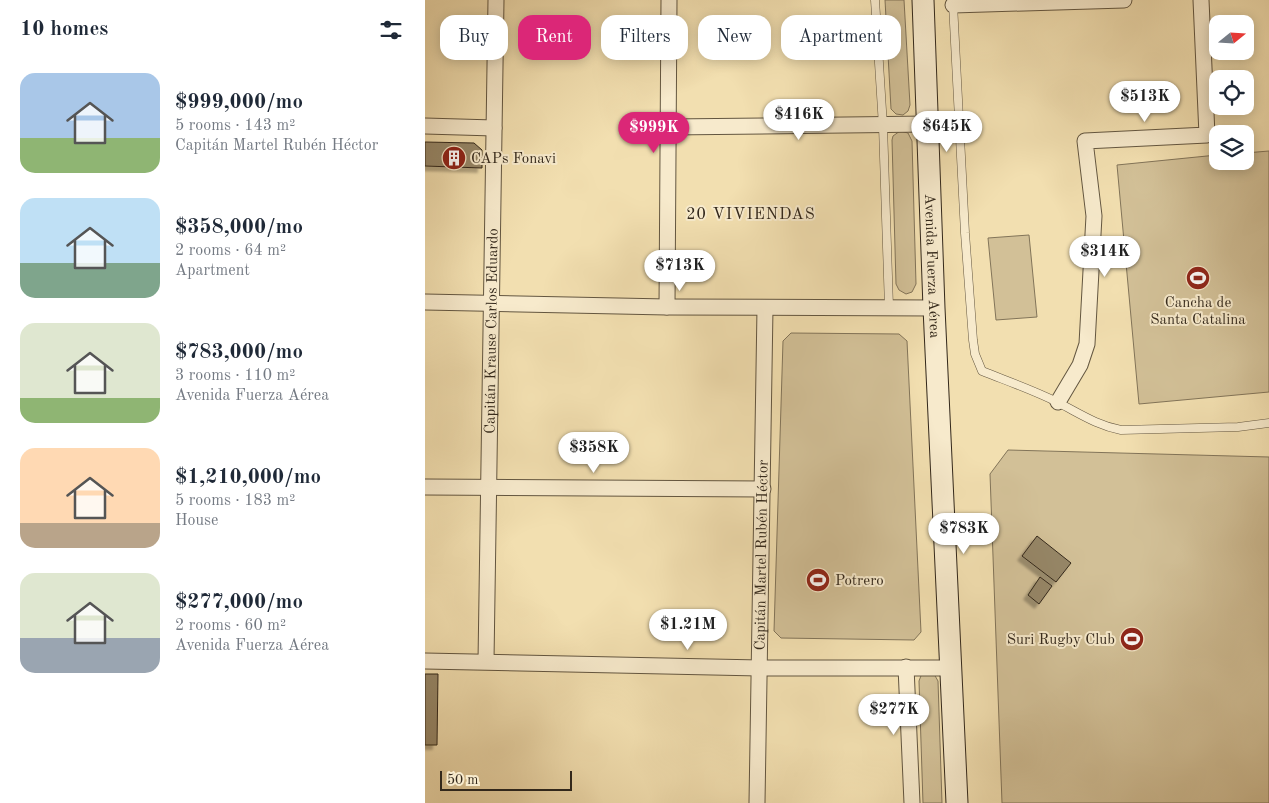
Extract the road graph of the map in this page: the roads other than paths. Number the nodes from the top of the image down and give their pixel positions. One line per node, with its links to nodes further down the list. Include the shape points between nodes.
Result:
1 (496, 0): 12 (street, Capitán Krause Carlos Eduardo)
2 (669, 0): 11 (street)
3 (875, 0): 10 (lane)
4 (923, 0): 8 (main road, Avenida Fuerza Aérea)
5 (1124, 0): 7 (street)
6 (1201, 0): 19 (street, via 1207,135 1085,141 1094,216 1087,344 1080,365)
7 (953, 2): 19 (lane, via 975,354 982,371)
8 (928, 124): 10 (street); 18 (main road, Avenida Fuerza Aérea)
9 (425, 126): 12 (street)
10 (883, 126): 11 (street); 17 (lane)
11 (669, 127): 15 (street)
12 (494, 128): 14 (street, Capitán Krause Carlos Eduardo)
13 (425, 302): 14 (street)
14 (491, 303): 15 (street); 22 (street, Capitán Krause Carlos Eduardo)
15 (667, 307): 16 (street)
16 (765, 308): 17 (street); 23 (street, Capitán Martel Rubén Héctor)
17 (889, 308): 18 (street)
18 (934, 308): 28 (main road, Avenida Fuerza Aérea)
19 (1058, 402): 20 (lane, via 1085,418 1121,430 1238,427)
20 (1269, 423)
21 (425, 487): 22 (street)
22 (488, 488): 23 (street); 25 (street, Capitán Krause Carlos Eduardo)
23 (763, 489): 27 (street, Capitán Martel Rubén Héctor)
24 (425, 661): 25 (street)
25 (486, 661): 27 (street)
26 (905, 667): 27 (street); 28 (street); 30 (street)
27 (760, 668): 29 (street, Capitán Martel Rubén Héctor)
28 (951, 668): 31 (main road, Avenida Fuerza Aérea)
29 (757, 803)
30 (912, 803)
31 (957, 803)

